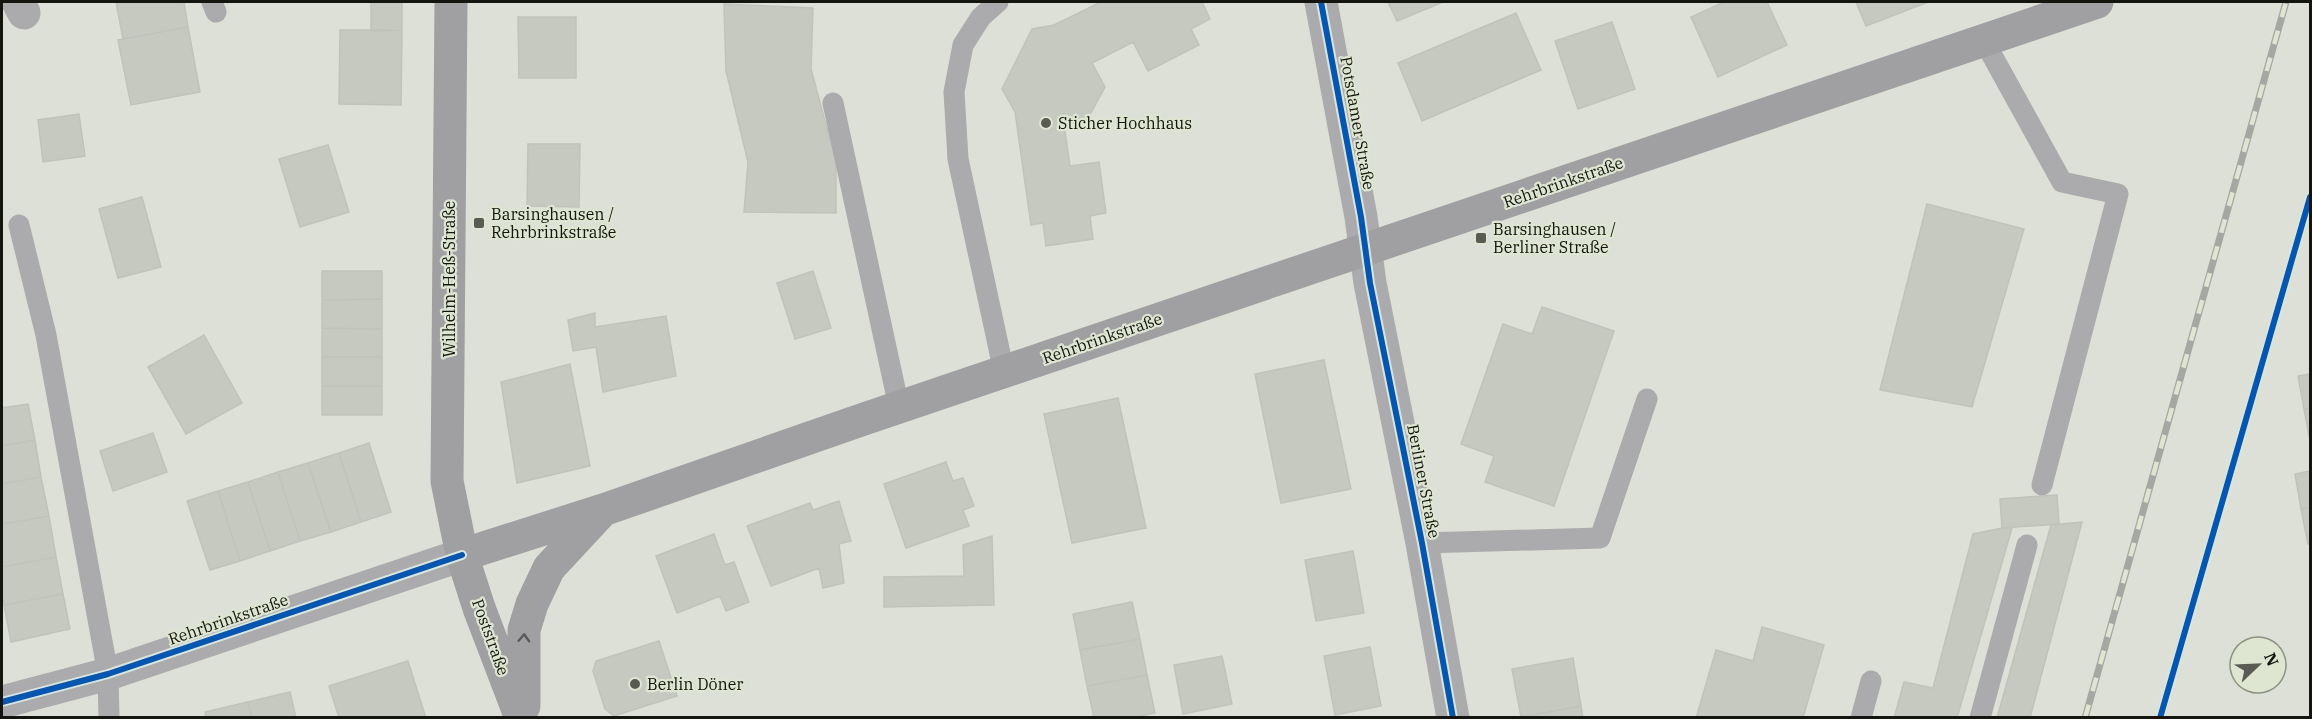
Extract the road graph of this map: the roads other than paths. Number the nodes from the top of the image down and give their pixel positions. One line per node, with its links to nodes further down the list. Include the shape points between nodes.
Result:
1 (451, 2): 16 (main road, Wilhelm-Heß-Straße, via 447,481)
2 (998, 2): 9 (lane, via 981,18 963,45 954,92 958,159)
3 (1322, 2): 8 (street, Potsdamer Straße)
4 (2097, 2): 5 (main road, Rehrbrinkstraße)
5 (1983, 39): 8 (main road, Rehrbrinkstraße); 12 (lane, via 2062,182 2118,194)
6 (832, 103): 11 (lane)
7 (19, 225): 17 (lane, via 46,335)
8 (1366, 250): 9 (main road, Rehrbrinkstraße); 14 (street, Berliner Straße)
9 (1004, 372): 11 (main road, Rehrbrinkstraße)
10 (1647, 399): 14 (lane, via 1600,538)
11 (899, 407): 13 (main road, Rehrbrinkstraße)
12 (2042, 485)
13 (603, 510): 16 (main road, Rehrbrinkstraße); 21 (main road, one-way to 13, via 524,630 532,604 549,568)
14 (1422, 543): 22 (street, Berliner Straße)
15 (2027, 545): 24 (lane)
16 (462, 555): 17 (street, Rehrbrinkstraße); 21 (main road, Poststraße)
17 (108, 674): 19 (street, Rehrbrinkstraße); 20 (lane)
18 (1871, 681): 23 (lane)
19 (2, 702)
20 (109, 717)
21 (522, 717)
22 (1453, 717)
23 (1861, 717)
24 (1980, 717)

